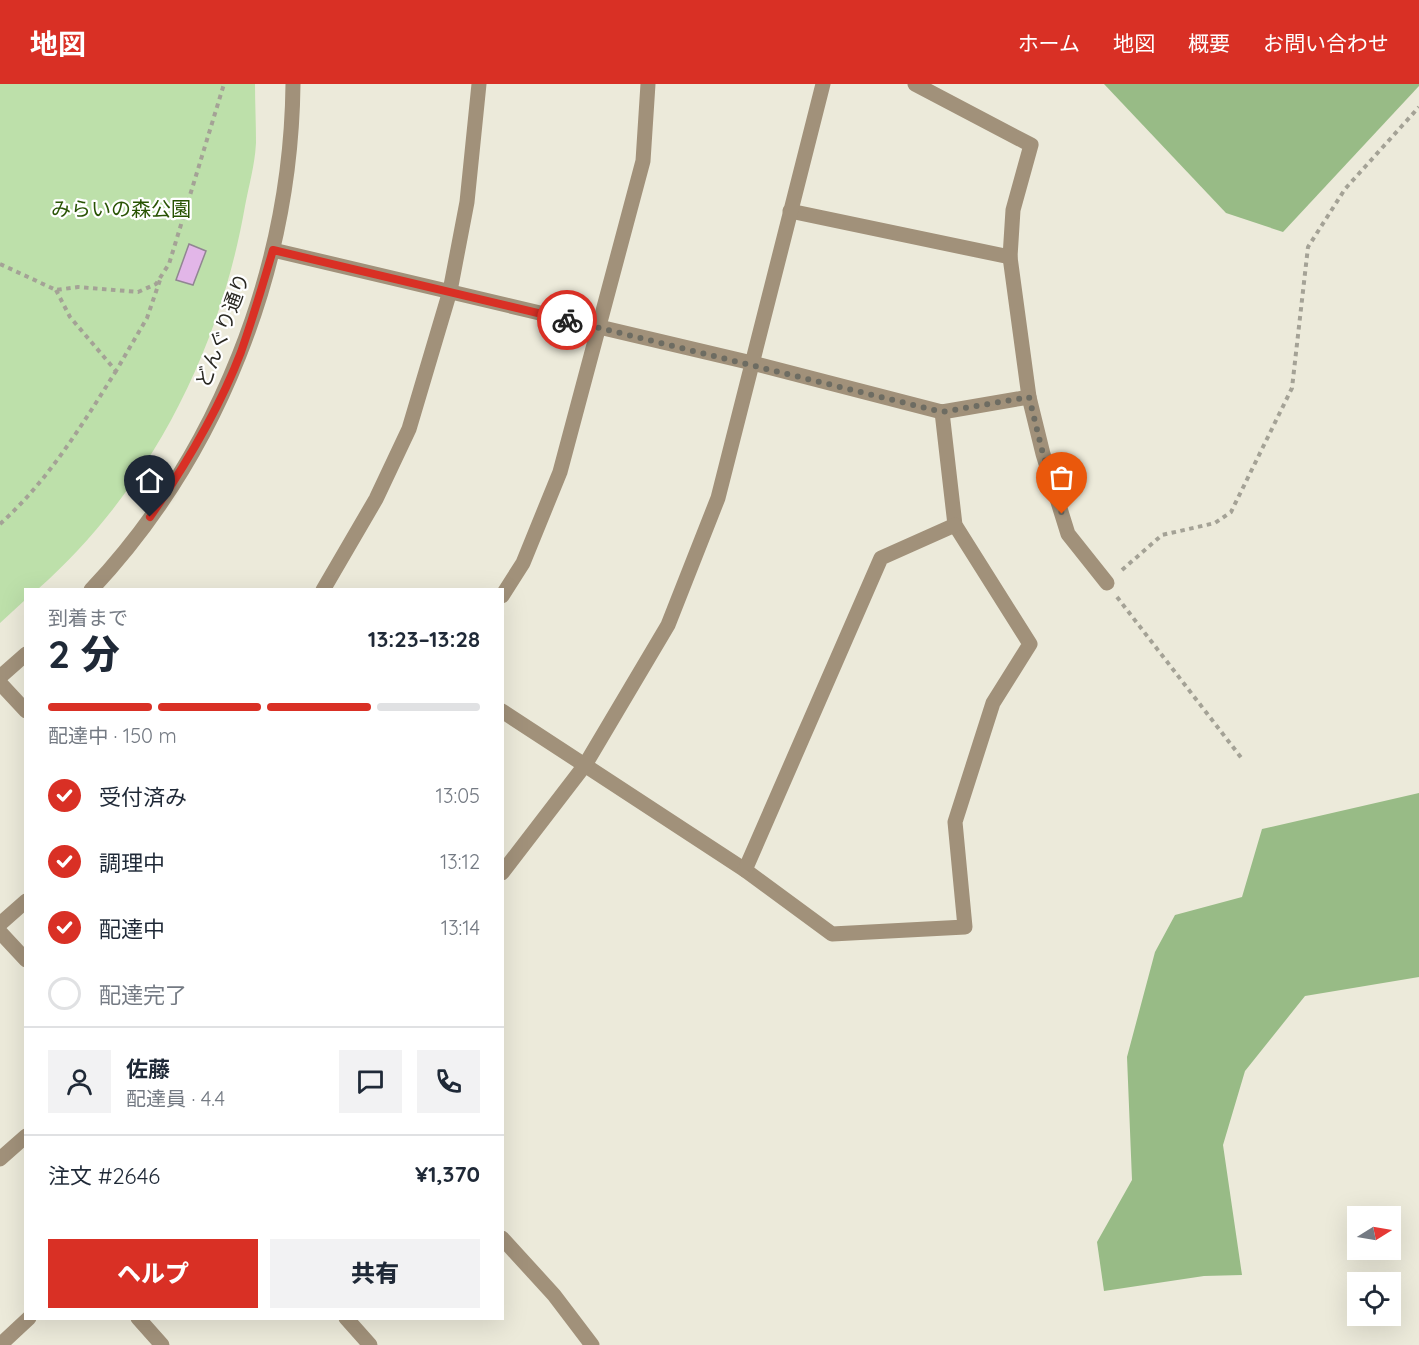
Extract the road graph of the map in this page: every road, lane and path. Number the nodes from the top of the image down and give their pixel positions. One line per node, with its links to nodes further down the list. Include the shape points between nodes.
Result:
1 (224, 84): 12 (path)
2 (293, 84): 9 (street, どんぐり通り, via 288,166)
3 (479, 84): 14 (street, via 467,202)
4 (648, 84): 15 (street, via 643,161)
5 (823, 84): 8 (street)
6 (915, 84): 10 (street, via 1031,144 1013,210)
7 (1419, 107): 22 (path, via 1345,189 1308,247 1292,387 1231,512 1215,523 1162,535)
8 (790, 211): 10 (street); 16 (street)
9 (273, 250): 14 (street); 23 (street, どんぐり通り, via 241,352 220,399 156,508)
10 (1010, 257): 18 (street)
11 (0, 264): 13 (path)
12 (163, 273): 13 (path, via 156,284 138,292 78,287); 17 (path, via 147,318)
13 (56, 290): 17 (path, via 70,317)
14 (450, 291): 15 (street); 24 (street, via 409,429 376,499)
15 (601, 328): 16 (street); 25 (street, via 560,472 523,563)
16 (752, 363): 19 (street); 32 (street, via 717,498 668,625)
17 (116, 371): 20 (path, via 72,440 23,504)
18 (1029, 397): 19 (street); 22 (street, via 1068,534)
19 (942, 412): 21 (street)
20 (0, 524)
21 (955, 525): 34 (street, via 881,558); 34 (street, via 1030,644 993,703 955,822 966,927 832,934)
22 (1107, 583): 31 (path)
23 (93, 588)
24 (325, 588)
25 (504, 593)
26 (24, 656): 27 (street)
27 (0, 677)
28 (0, 683): 29 (street)
29 (24, 709)
30 (504, 712): 32 (street)
31 (1243, 760)
32 (585, 765): 33 (street); 34 (street)
33 (504, 870)
34 (745, 870)
35 (24, 903): 36 (street)
36 (0, 924)
37 (0, 932): 38 (street)
38 (24, 958)
39 (24, 1138): 40 (street)
40 (0, 1159)
41 (504, 1240): 48 (street, via 554,1295)
42 (27, 1320): 45 (street)
43 (140, 1320): 46 (street)
44 (348, 1320): 47 (street)
45 (0, 1345)
46 (162, 1345)
47 (370, 1345)
48 (592, 1345)

